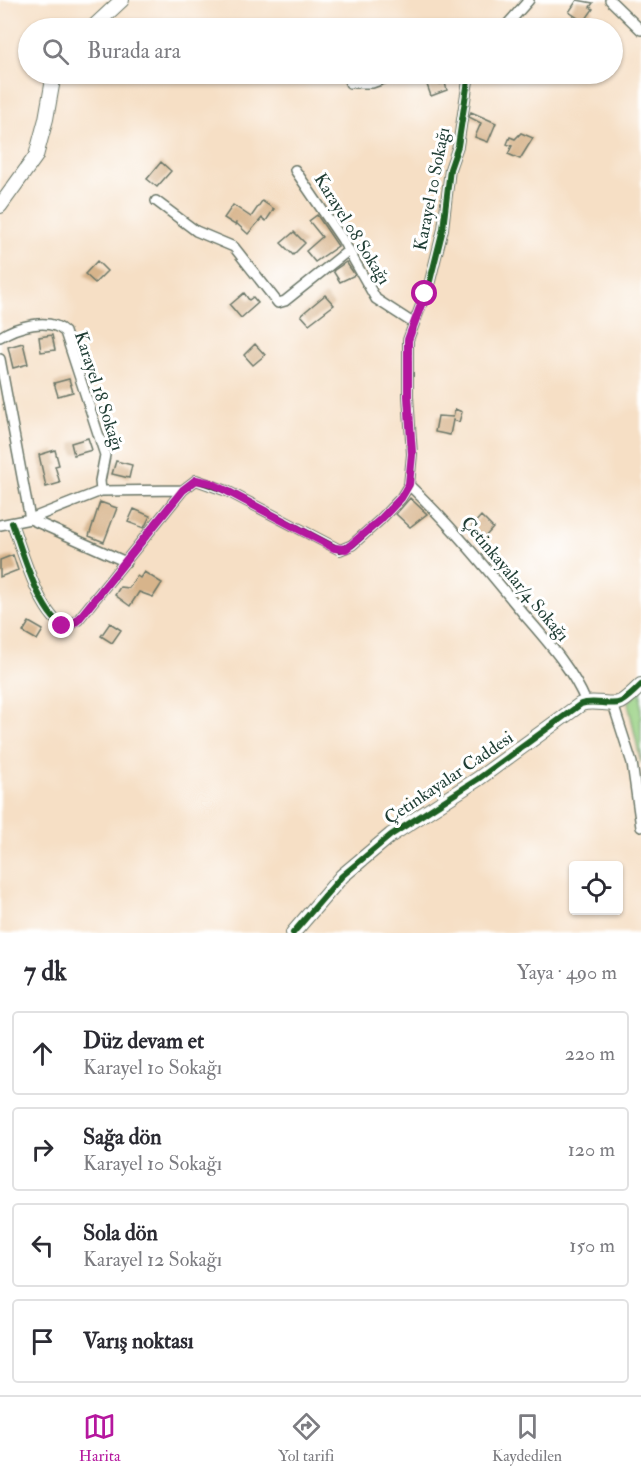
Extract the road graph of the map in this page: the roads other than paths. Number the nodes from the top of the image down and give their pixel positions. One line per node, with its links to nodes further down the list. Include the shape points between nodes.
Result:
1 (122, 0): 4 (street)
2 (529, 0): 5 (street)
3 (610, 0): 6 (street)
4 (103, 18)
5 (513, 18)
6 (641, 30)
7 (52, 84): 11 (street, via 36,156)
8 (468, 84): 13 (street, Karayel 10 Sokağı, via 450,169 444,229)
9 (295, 170): 12 (street, Karayel 08 Sokağı)
10 (156, 201): 12 (street, via 196,231 234,247 278,303)
11 (0, 206)
12 (349, 250): 13 (street, Karayel 08 Sokağı, via 376,299)
13 (413, 323): 16 (street, Karayel 10 Sokağı, via 407,362 412,454)
14 (0, 337): 17 (street, Karayel 18 Sokağı, via 22,326 63,329 105,455)
15 (0, 359): 19 (street)
16 (409, 484): 18 (street, via 380,520 352,545 340,549 211,483 196,480); 24 (street, Çetinkayalar/4 Sokağı, via 539,632 569,670)
17 (101, 490): 18 (street); 19 (street)
18 (183, 490): 22 (street)
19 (30, 519): 20 (street); 22 (street)
20 (12, 523): 21 (street); 22 (street, via 44,604 62,626 78,620)
21 (0, 525)
22 (126, 562)
23 (641, 685): 25 (street)
24 (586, 702): 25 (street); 27 (street, Çetinkayalar Caddesi, via 391,835 342,876)
25 (613, 704): 26 (street, via 632,763)
26 (641, 827)
27 (293, 933)

